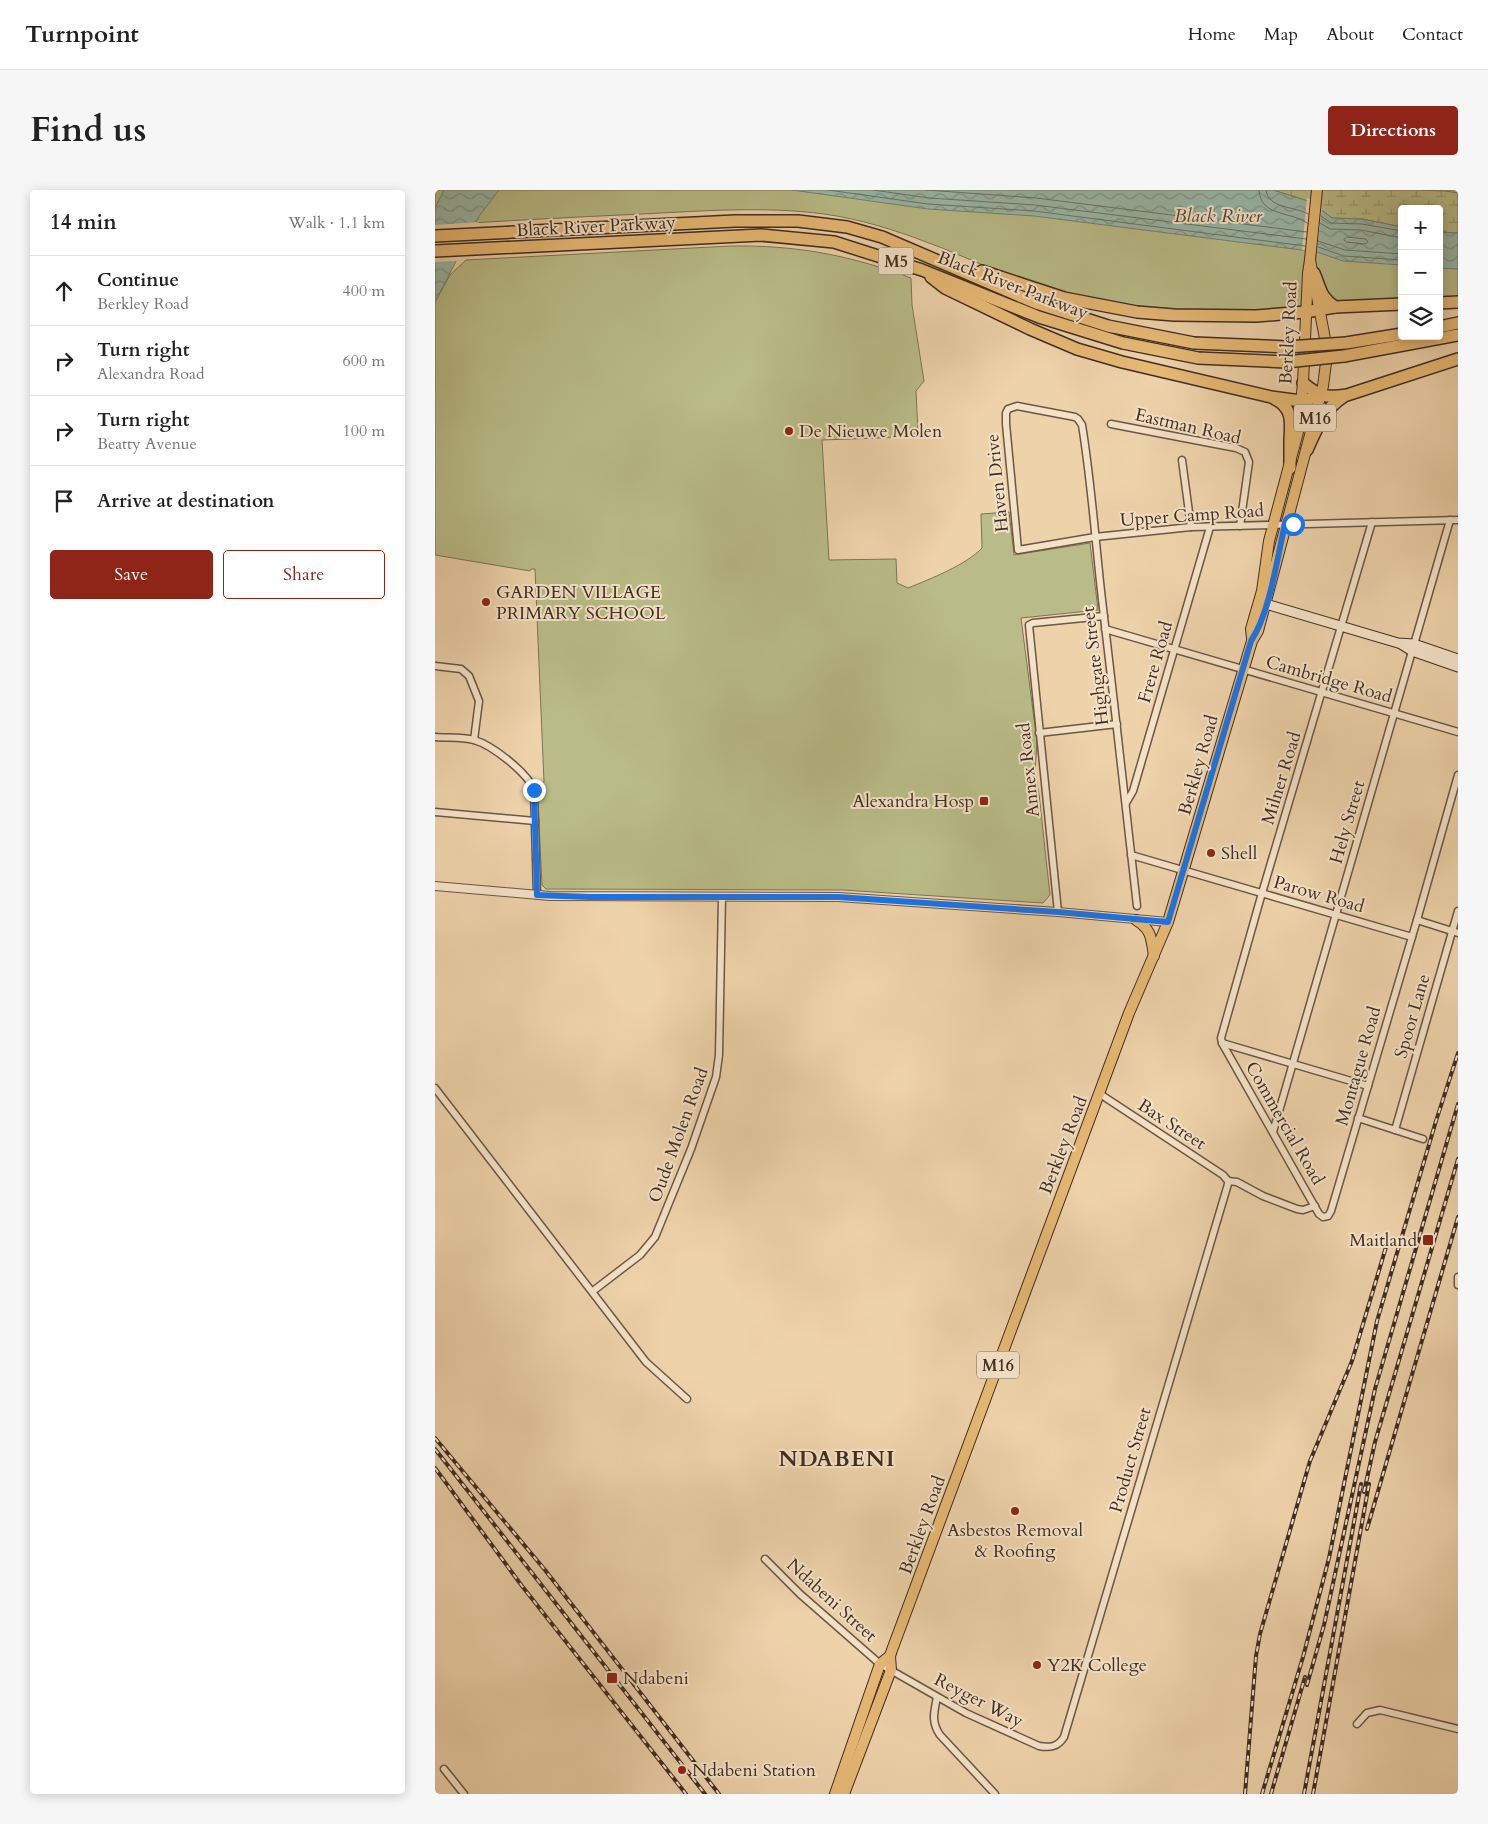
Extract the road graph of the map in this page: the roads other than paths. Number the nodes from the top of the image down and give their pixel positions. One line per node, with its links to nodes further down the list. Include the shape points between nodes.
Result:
1 (1317, 190): 5 (main road, Berkley Road)
2 (435, 236): 3 (highway, Black River Parkway / M5, via 798,220)
3 (882, 237): 13 (highway, via 902,238 990,275 1101,306 1137,312 1208,316); 16 (highway, Black River Parkway / M5, bridge, via 1036,303 1108,326 1194,343 1287,347 1346,343)
4 (435, 251): 6 (highway, Black River Parkway / M5, via 761,235 834,242)
5 (1310, 258): 7 (main road, Berkley Road); 13 (main road, Berkley Road)
6 (922, 270): 17 (highway, Black River Parkway / M5, bridge, via 1039,317 1123,343 1198,358 1286,362 1344,356); 22 (highway, via 945,288 1077,349)
7 (1314, 274): 11 (highway, via 1325,301); 12 (main road, Berkley Road)
8 (1458, 302): 9 (highway)
9 (1443, 303)
10 (1398, 304): 11 (highway)
11 (1335, 307): 12 (highway)
12 (1319, 310): 13 (highway); 21 (main road, Berkley Road / M16, via 1327,356)
13 (1305, 312): 19 (main road, Berkley Road / M16)
14 (1458, 323): 15 (highway)
15 (1443, 326)
16 (1398, 335)
17 (1458, 335)
18 (1458, 359): 20 (highway)
19 (1303, 382): 21 (highway); 23 (main road, Berkley Road / M16)
20 (1347, 395): 21 (highway); 26 (highway, via 1335,402 1324,415)
21 (1321, 396): 23 (highway); 26 (main road, Berkley Road / M16)
22 (1271, 397): 23 (highway); 28 (highway, via 1281,402 1290,416)
23 (1301, 401): 28 (main road, Berkley Road / M16)
24 (1006, 413): 37 (street, Highgate Street, via 1017,406 1075,417 1081,422); 38 (street, Haven Drive)
25 (1111, 424): 34 (street, Eastman Road, via 1245,452 1249,462)
26 (1307, 450): 32 (main road, Berkley Road / M16)
27 (1182, 460): 35 (street)
28 (1290, 468): 33 (main road, Berkley Road / M16)
29 (1450, 520): 30 (street, Upper Camp Road); 31 (street, Upper Camp Road); 43 (street, Hely Street)
30 (1458, 520)
31 (1372, 522): 32 (street, Upper Camp Road); 41 (street, Milner Road)
32 (1285, 524): 33 (street, Upper Camp Road); 39 (main road, Berkley Road / M16)
33 (1273, 525): 34 (street, Upper Camp Road); 39 (main road, Berkley Road / M16)
34 (1239, 526): 36 (street, Upper Camp Road)
35 (1191, 527): 36 (street, Upper Camp Road); 37 (street, Upper Camp Road)
36 (1210, 527): 44 (street, Frere Road)
37 (1095, 537): 38 (street, Upper Camp Road); 40 (street, Highgate Street)
38 (1019, 550)
39 (1263, 603): 41 (main road); 48 (main road, Berkley Road / M16, via 1251,629)
40 (1104, 616): 42 (street, Highgate Street); 53 (street, Annex Road, via 1029,625)
41 (1341, 626): 43 (main road); 49 (street, Milner Road)
42 (1105, 629): 44 (street, Cambridge Road); 51 (street, Highgate Street)
43 (1413, 647): 45 (main road); 47 (main road); 50 (street, Hely Street)
44 (1175, 650): 48 (street, Cambridge Road); 57 (street, Frere Road, via 1133,791)
45 (1458, 659)
46 (435, 666): 55 (street, via 461,669 469,676 479,702)
47 (1458, 667)
48 (1243, 670): 49 (street, Cambridge Road); 61 (main road, Berkley Road / M16)
49 (1322, 692): 50 (street, Cambridge Road); 63 (street, Milner Road)
50 (1394, 714): 52 (street, Cambridge Road); 69 (street, Hely Street)
51 (1117, 724): 53 (street); 57 (street, Highgate Street)
52 (1458, 732)
53 (1039, 733): 68 (street, Annex Road)
54 (435, 737): 55 (street)
55 (475, 740): 59 (street, via 494,750 532,784)
56 (1458, 775): 71 (street, Montague Road)
57 (1126, 803): 60 (street, Highgate Street)
58 (435, 812): 59 (street)
59 (535, 821): 64 (street)
60 (1131, 855): 61 (street, Parow Road); 66 (street, Highgate Street)
61 (1185, 871): 63 (street, Parow Road); 72 (main road, Berkley Road / M16)
62 (435, 886): 64 (street)
63 (1262, 893): 69 (street, Parow Road); 76 (street, Milner Road)
64 (537, 895): 65 (street)
65 (722, 897): 68 (street, via 838,897); 90 (street, Oude Molen Road, via 716,1078 655,1237 640,1255)
66 (1137, 906)
67 (1458, 911): 73 (street, Spoor Lane)
68 (1058, 912): 70 (street)
69 (1336, 914): 74 (street, Parow Road); 77 (street, Hely Street)
70 (1136, 920): 72 (street); 75 (main road, via 1149,931)
71 (1417, 920): 73 (street); 74 (street, Montague Road)
72 (1168, 922): 75 (main road, Berkley Road / M16)
73 (1455, 932): 82 (street, Spoor Lane)
74 (1412, 937): 78 (street, Montague Road)
75 (1154, 957): 80 (main road, Berkley Road / M16, via 1129,1013)
76 (1222, 1043): 77 (street); 83 (street, Commercial Road)
77 (1292, 1063): 78 (street); 83 (street, Hely Street)
78 (1368, 1086): 81 (street, Montague Road)
79 (435, 1088): 90 (street)
80 (1100, 1094): 85 (street, Bax Street); 93 (main road, Berkley Road / M16)
81 (1358, 1118): 82 (street); 87 (street, Montague Road, via 1331,1211)
82 (1395, 1130): 84 (street)
83 (1273, 1132): 86 (street, Commercial Road)
84 (1423, 1139)
85 (1228, 1180): 86 (street, Bax Street, via 1297,1209); 99 (street, Product Street, via 1064,1737)
86 (1315, 1206): 87 (street, Commercial Road)
87 (1323, 1217)
88 (1458, 1277): 89 (street)
89 (1458, 1285)
90 (593, 1291): 91 (street, via 647,1362)
91 (687, 1399)
92 (765, 1559): 94 (street, Ndabeni Street, via 799,1594)
93 (890, 1656): 94 (main road); 95 (main road, Berkley Road / M16)
94 (880, 1664): 95 (street, Ndabeni Street); 100 (main road, Berkley Road / M16)
95 (891, 1670): 96 (street, Reyger Way); 100 (main road, Berkley Road / M16)
96 (937, 1697): 99 (street, Reyger Way, via 1039,1746); 105 (street, via 935,1728)
97 (1357, 1724): 98 (street, via 1367,1713 1380,1710)
98 (1458, 1729)
99 (1056, 1746)
100 (855, 1752): 103 (main road, Berkley Road / M16); 104 (main road, Berkley Road / M16)
101 (444, 1769): 102 (street)
102 (464, 1794)
103 (835, 1794)
104 (844, 1794)
105 (995, 1794)

